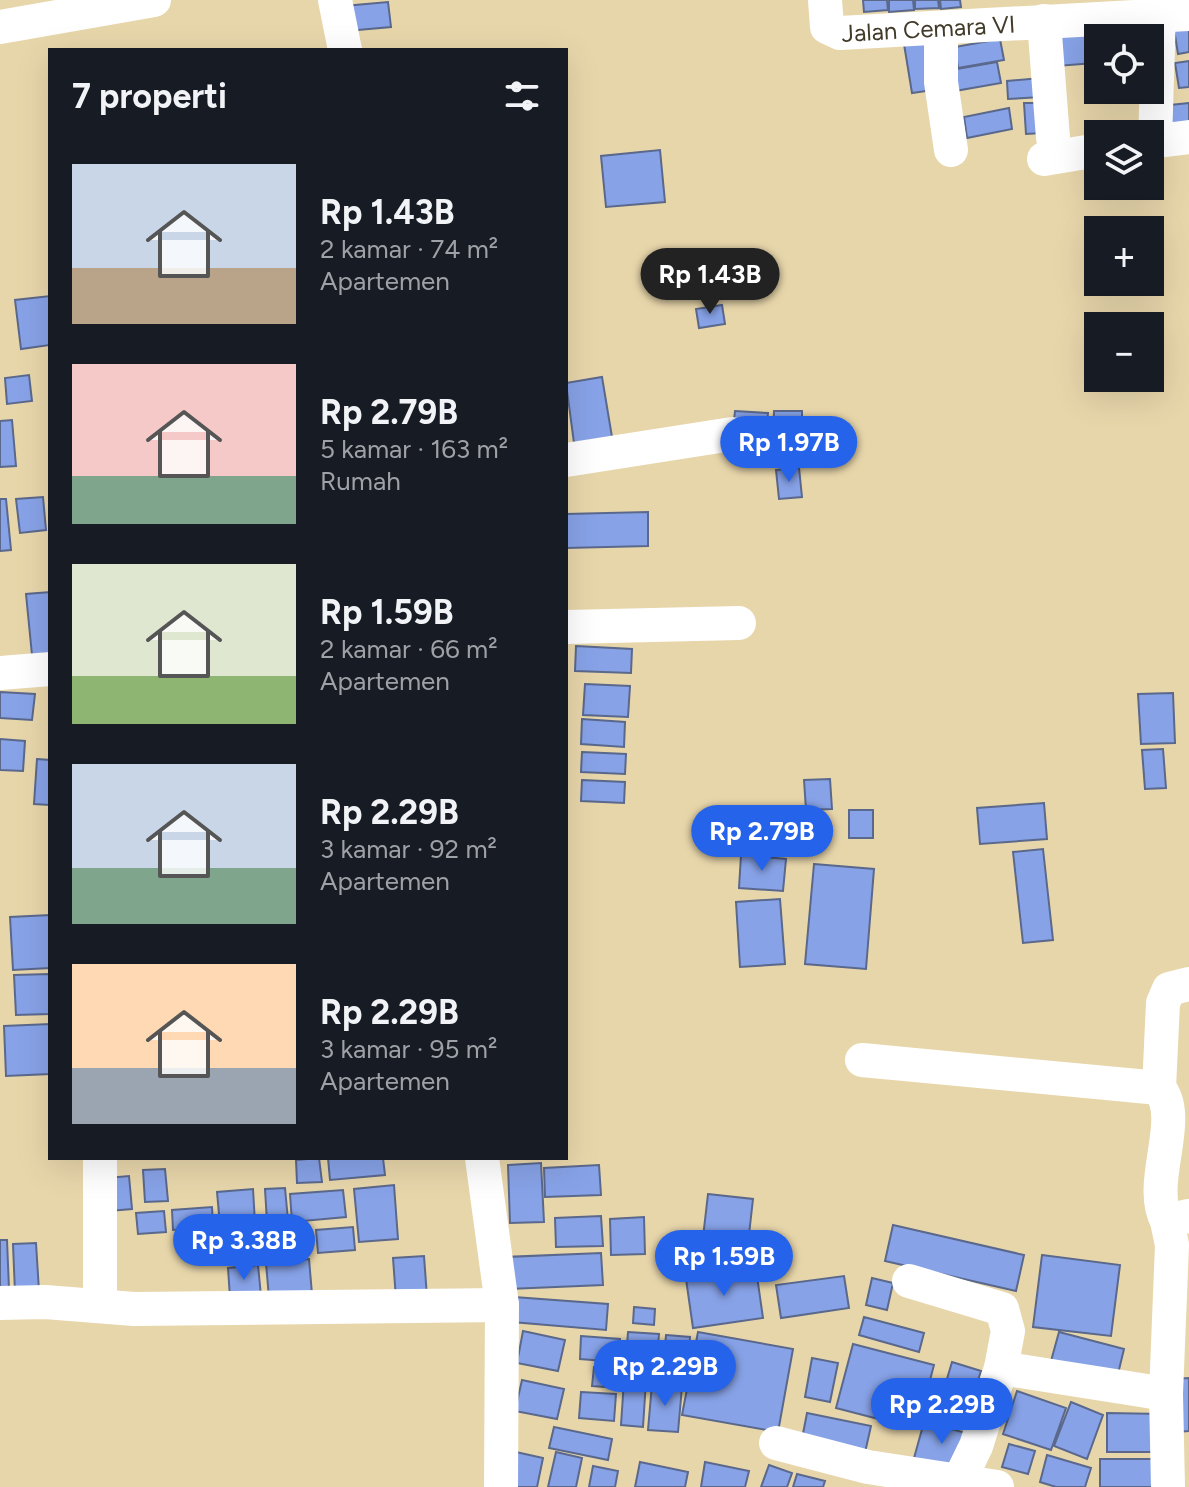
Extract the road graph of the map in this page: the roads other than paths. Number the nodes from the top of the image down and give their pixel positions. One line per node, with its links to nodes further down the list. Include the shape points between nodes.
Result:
1 (154, 0): 6 (street)
2 (335, 0): 8 (street)
3 (825, 7): 7 (street, Jalan Cemara VI, via 827,27 840,33)
4 (1174, 14): 5 (street, Jalan Cemara VI); 9 (street)
5 (1044, 21): 7 (street, Jalan Cemara VI); 12 (street, via 1049,148)
6 (0, 27)
7 (941, 29): 13 (street, via 941,82)
8 (345, 48)
9 (1156, 120)
10 (1189, 137): 11 (street)
11 (1164, 140)
12 (1084, 149)
13 (951, 150)
14 (732, 434): 15 (street)
15 (568, 460)
16 (739, 623): 17 (street)
17 (568, 627)
18 (48, 669): 19 (street)
19 (0, 673)
20 (1189, 984): 22 (street, via 1169,989 1163,1003)
21 (862, 1060): 22 (street)
22 (1159, 1088): 25 (street, via 1167,1135 1159,1192)
23 (100, 1160): 28 (street)
24 (482, 1160): 29 (street)
25 (1178, 1218): 31 (street, via 1172,1245)
26 (909, 1281): 30 (street, via 1002,1309 1008,1331)
27 (0, 1303): 28 (street)
28 (100, 1305): 29 (street)
29 (502, 1305): 34 (street)
30 (1001, 1368): 31 (street); 33 (street)
31 (1166, 1394): 36 (street)
32 (776, 1443): 33 (street, via 868,1467)
33 (959, 1481): 35 (street)
34 (501, 1487)
35 (997, 1487)
36 (1168, 1487)

